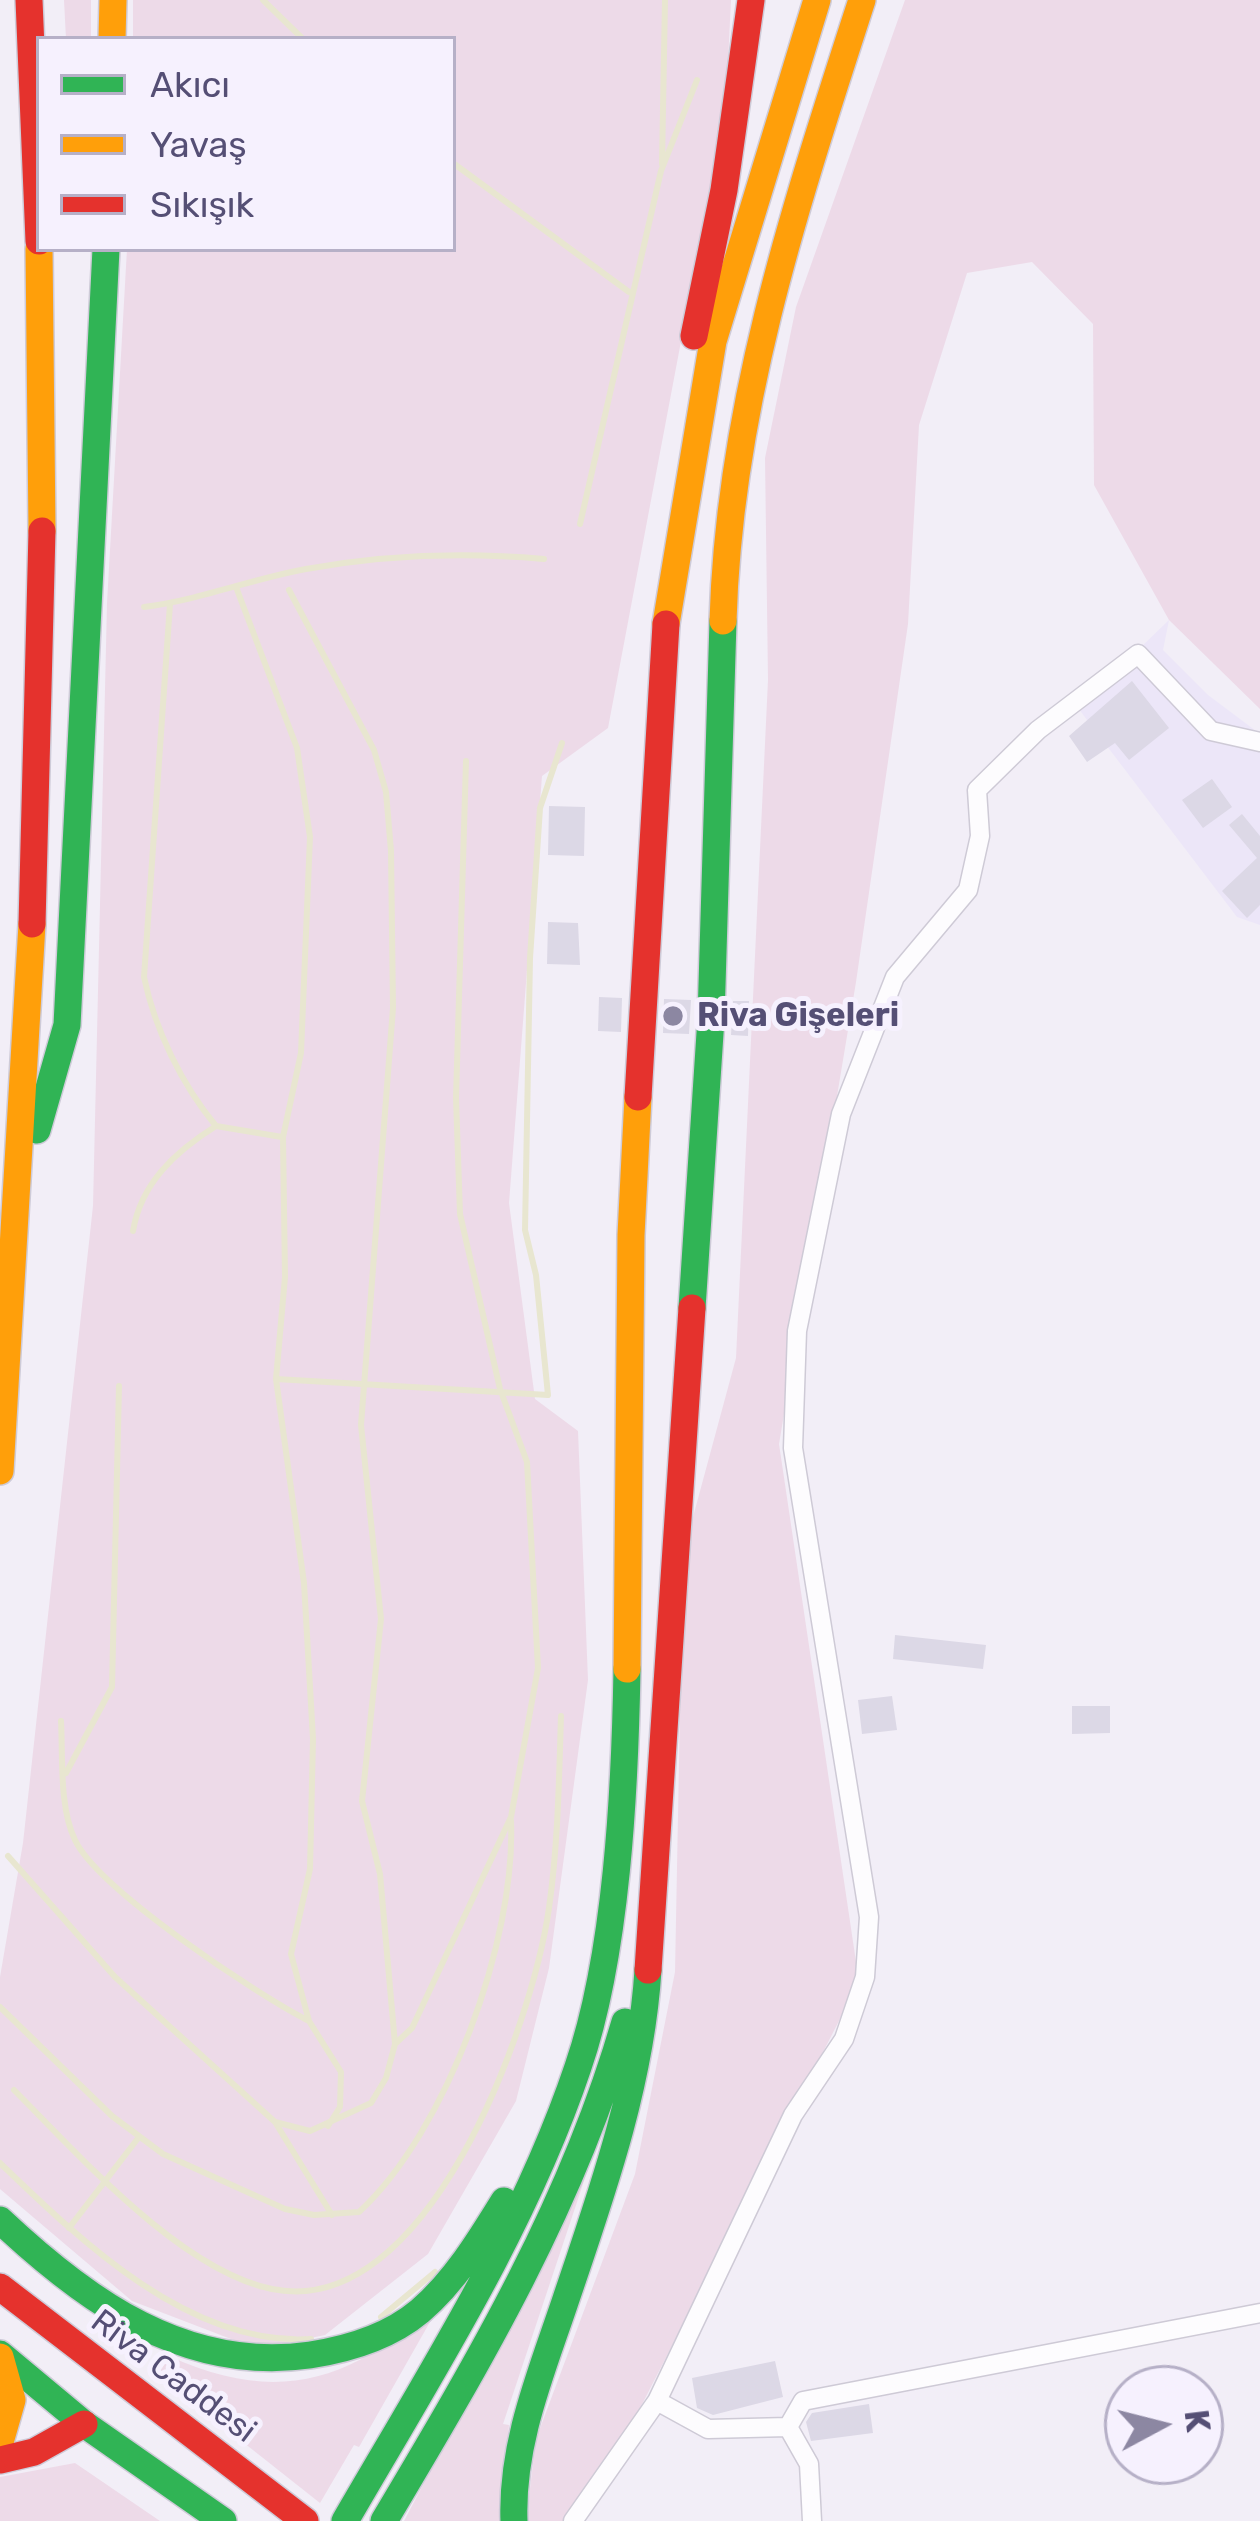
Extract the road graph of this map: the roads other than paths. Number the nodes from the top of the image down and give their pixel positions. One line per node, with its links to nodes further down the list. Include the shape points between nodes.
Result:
1 (29, 0): 7 (main road)
2 (112, 0): 6 (main road)
3 (751, 0): 10 (main road, via 687,373)
4 (817, 0): 10 (main road, via 718,320)
5 (862, 0): 14 (main road, via 775,271 734,447 711,1018)
6 (112, 36)
7 (36, 172)
8 (39, 252): 12 (main road, via 41,716)
9 (106, 252): 12 (main road, via 67,1025)
10 (684, 522): 15 (main road, via 653,727 629,1278 622,1785)
11 (1260, 742): 20 (street, via 1211,731 1138,654 1038,730 977,790 980,836 968,890 895,977 841,1114 796,1330 793,1448 869,1918 865,1977 844,2039 793,2115)
12 (21, 1190): 13 (main road)
13 (0, 1471)
14 (664, 1710): 28 (main road, via 648,1900 604,2091 544,2236); 29 (main road, via 640,2048 611,2165 525,2421)
15 (599, 1972): 16 (main road, via 512,2189 428,2304 375,2338 290,2362 188,2348 90,2294); 27 (main road, via 580,2063 537,2174)
16 (0, 2220)
17 (0, 2287): 26 (main road, Riva Caddesi)
18 (1260, 2313): 22 (street, via 803,2401)
19 (0, 2356): 21 (main road); 23 (main road, via 16,2392)
20 (657, 2402): 22 (street, via 708,2429); 30 (street)
21 (84, 2424): 24 (main road, via 52,2446); 25 (main road)
22 (788, 2427): 31 (street, via 809,2464)
23 (0, 2442)
24 (0, 2460)
25 (223, 2521)
26 (305, 2521)
27 (345, 2521)
28 (384, 2521)
29 (514, 2521)
30 (573, 2521)
31 (812, 2521)

